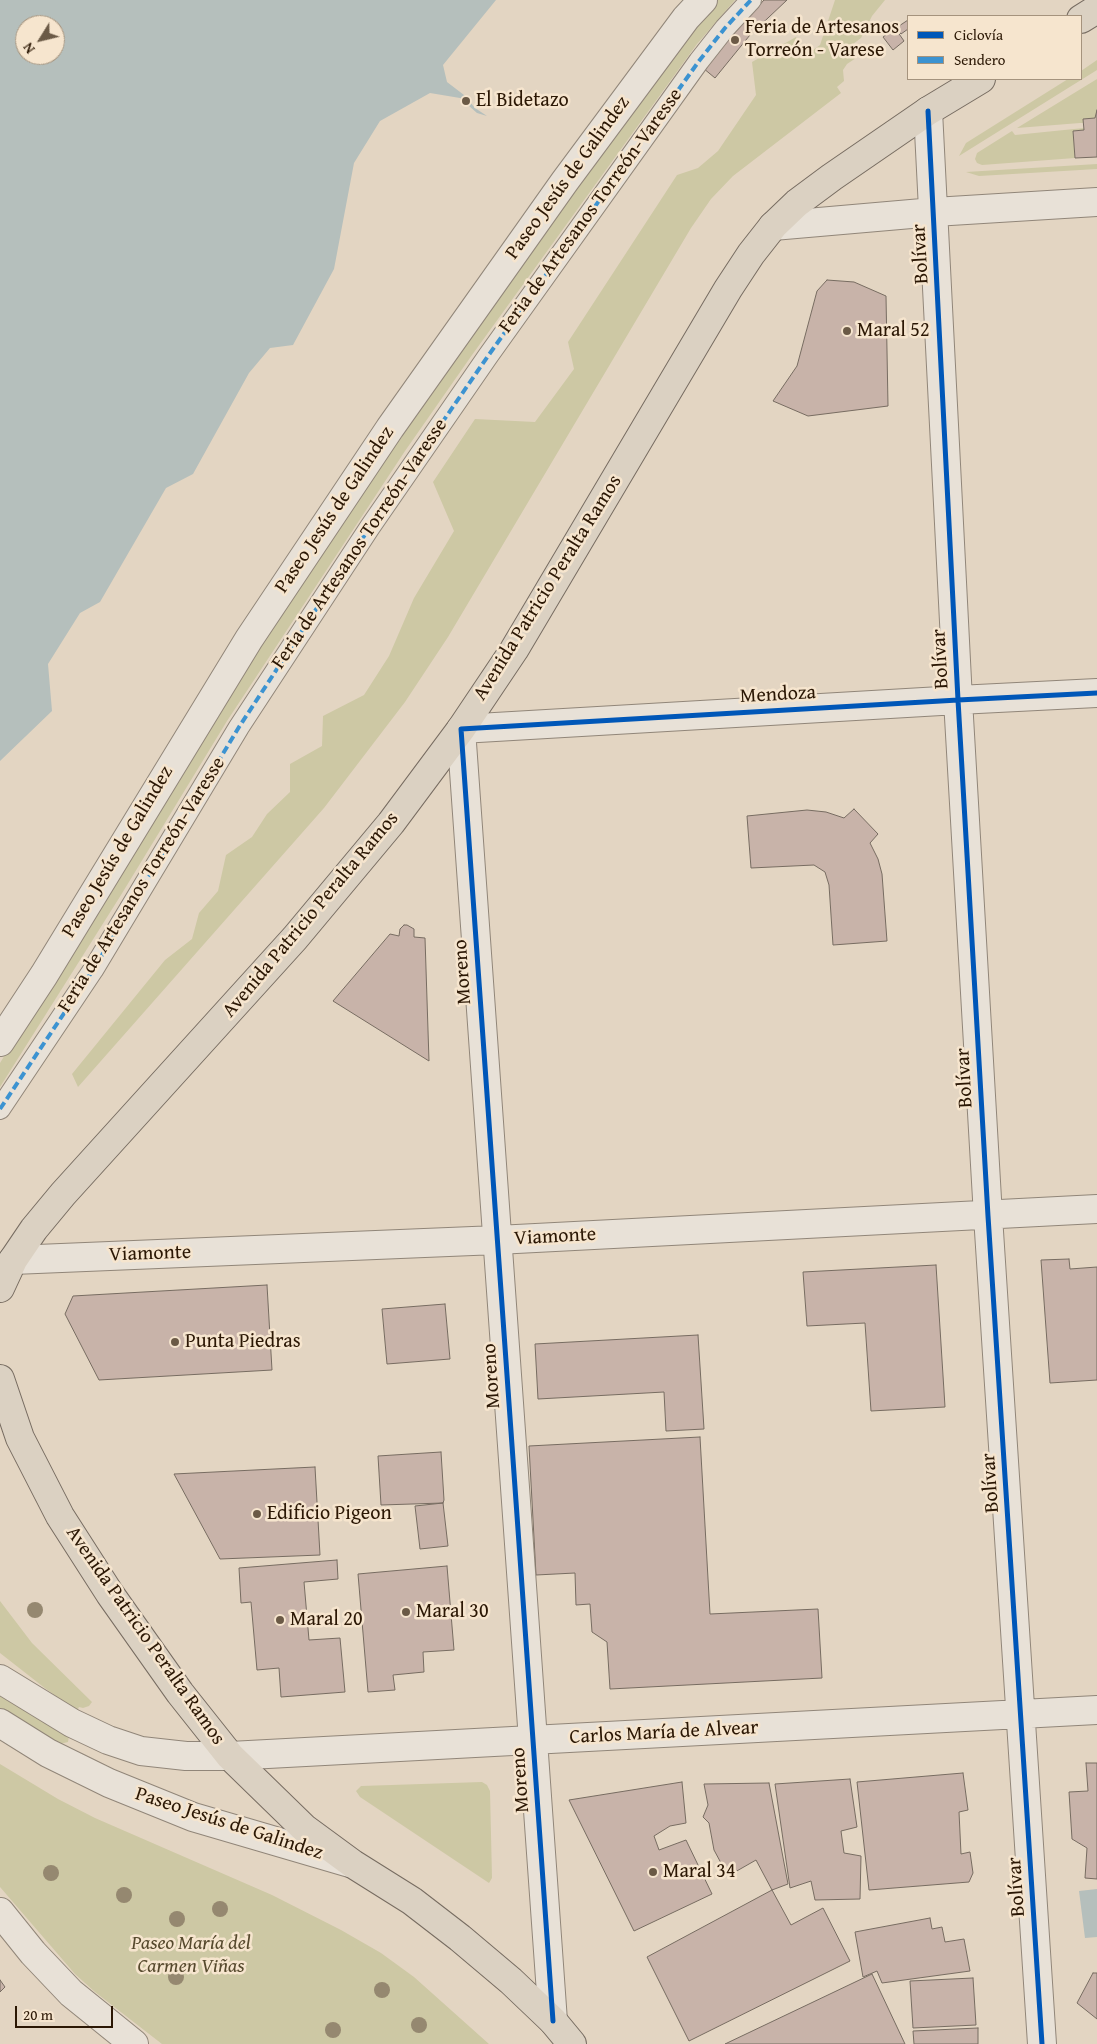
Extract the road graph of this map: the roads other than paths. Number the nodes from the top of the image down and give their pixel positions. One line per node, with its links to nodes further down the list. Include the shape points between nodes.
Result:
1 (703, 0): 13 (street, Paseo Jesús de Galindez, via 686,18 565,181 412,395 249,639)
2 (751, 0): 14 (street, Feria de Artesanos Torreón-Varesse, via 699,61 370,527 239,727 93,970)
3 (1097, 9): 4 (main road)
4 (1082, 17)
5 (979, 80): 6 (main road, Avenida Patricio Peralta Ramos)
6 (928, 110): 8 (street, Bolívar); 9 (main road, Avenida Patricio Peralta Ramos, via 797,203)
7 (1097, 202): 8 (street)
8 (934, 212): 9 (street); 11 (street, Bolívar)
9 (773, 226): 12 (main road, Avenida Patricio Peralta Ramos, via 746,261 514,650)
10 (1097, 693): 11 (street, Mendoza)
11 (958, 700): 12 (street, Mendoza); 16 (street, Bolívar)
12 (461, 729): 17 (street, Moreno); 18 (main road, Avenida Patricio Peralta Ramos, via 391,823 301,931 63,1194)
13 (0, 1042)
14 (0, 1109)
15 (1097, 1209): 16 (street, Viamonte)
16 (988, 1216): 17 (street, Viamonte); 23 (street, Bolívar)
17 (497, 1240): 18 (street, Viamonte); 25 (street, Moreno)
18 (13, 1260): 19 (main road, Avenida Patricio Peralta Ramos)
19 (0, 1288)
20 (0, 1379): 26 (main road, Avenida Patricio Peralta Ramos, via 20,1438 60,1516 169,1678)
21 (0, 1679): 26 (street, via 72,1723 108,1740 142,1751)
22 (1097, 1710): 23 (street, Carlos María de Alvear)
23 (1021, 1714): 25 (street, Carlos María de Alvear); 32 (street, Bolívar)
24 (0, 1724): 27 (street, Paseo Jesús de Galindez, via 109,1784 193,1817)
25 (533, 1740): 26 (street, Carlos María de Alvear); 29 (street, Moreno)
26 (230, 1756): 27 (main road, Avenida Patricio Peralta Ramos, via 304,1828)
27 (353, 1864): 29 (main road, Avenida Patricio Peralta Ramos, via 412,1901 460,1938)
28 (0, 1912): 30 (street, via 71,1993)
29 (553, 2021): 31 (main road, Avenida Patricio Peralta Ramos)
30 (134, 2044)
31 (572, 2044)
32 (1042, 2044)

